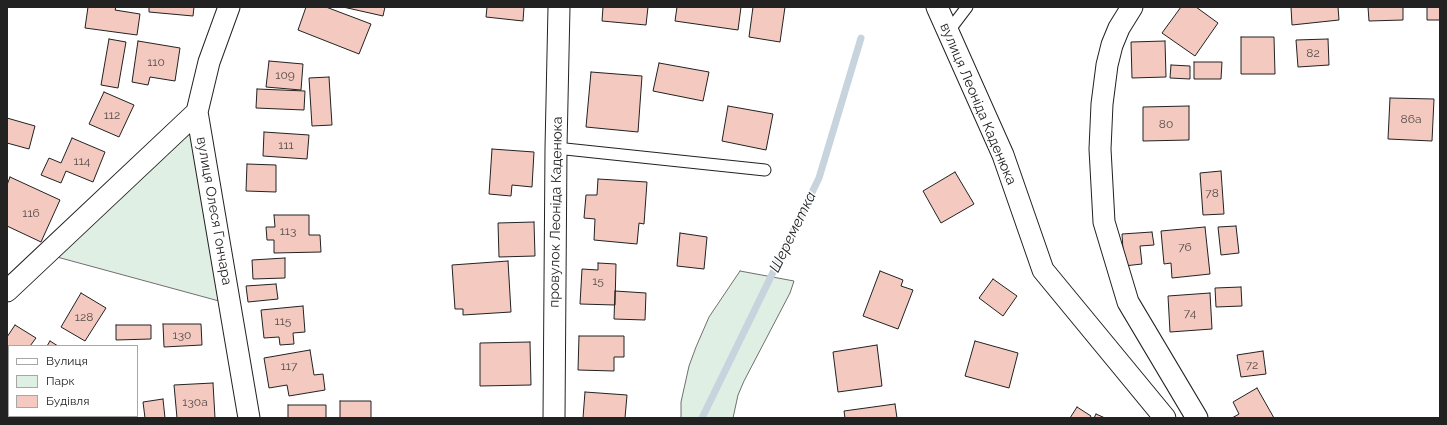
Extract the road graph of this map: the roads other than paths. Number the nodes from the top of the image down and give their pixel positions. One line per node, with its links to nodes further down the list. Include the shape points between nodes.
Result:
1 (229, 7): 7 (street, вулиця Олеся Гончара, via 209,62)
2 (559, 7): 8 (street, провулок Леоніда Каденюка)
3 (937, 7): 6 (street, вулиця Леоніда Каденюка)
4 (967, 7): 6 (lane)
5 (1132, 7): 14 (street, via 1112,45 1102,104 1100,149 1104,222 1128,302)
6 (948, 32): 13 (street, вулиця Леоніда Каденюка, via 1003,155 1042,270)
7 (197, 112): 10 (street); 11 (street, вулиця Олеся Гончара)
8 (556, 148): 9 (lane); 12 (street, провулок Леоніда Каденюка)
9 (765, 170)
10 (7, 291)
11 (249, 418)
12 (554, 418)
13 (1165, 418)
14 (1197, 418)

